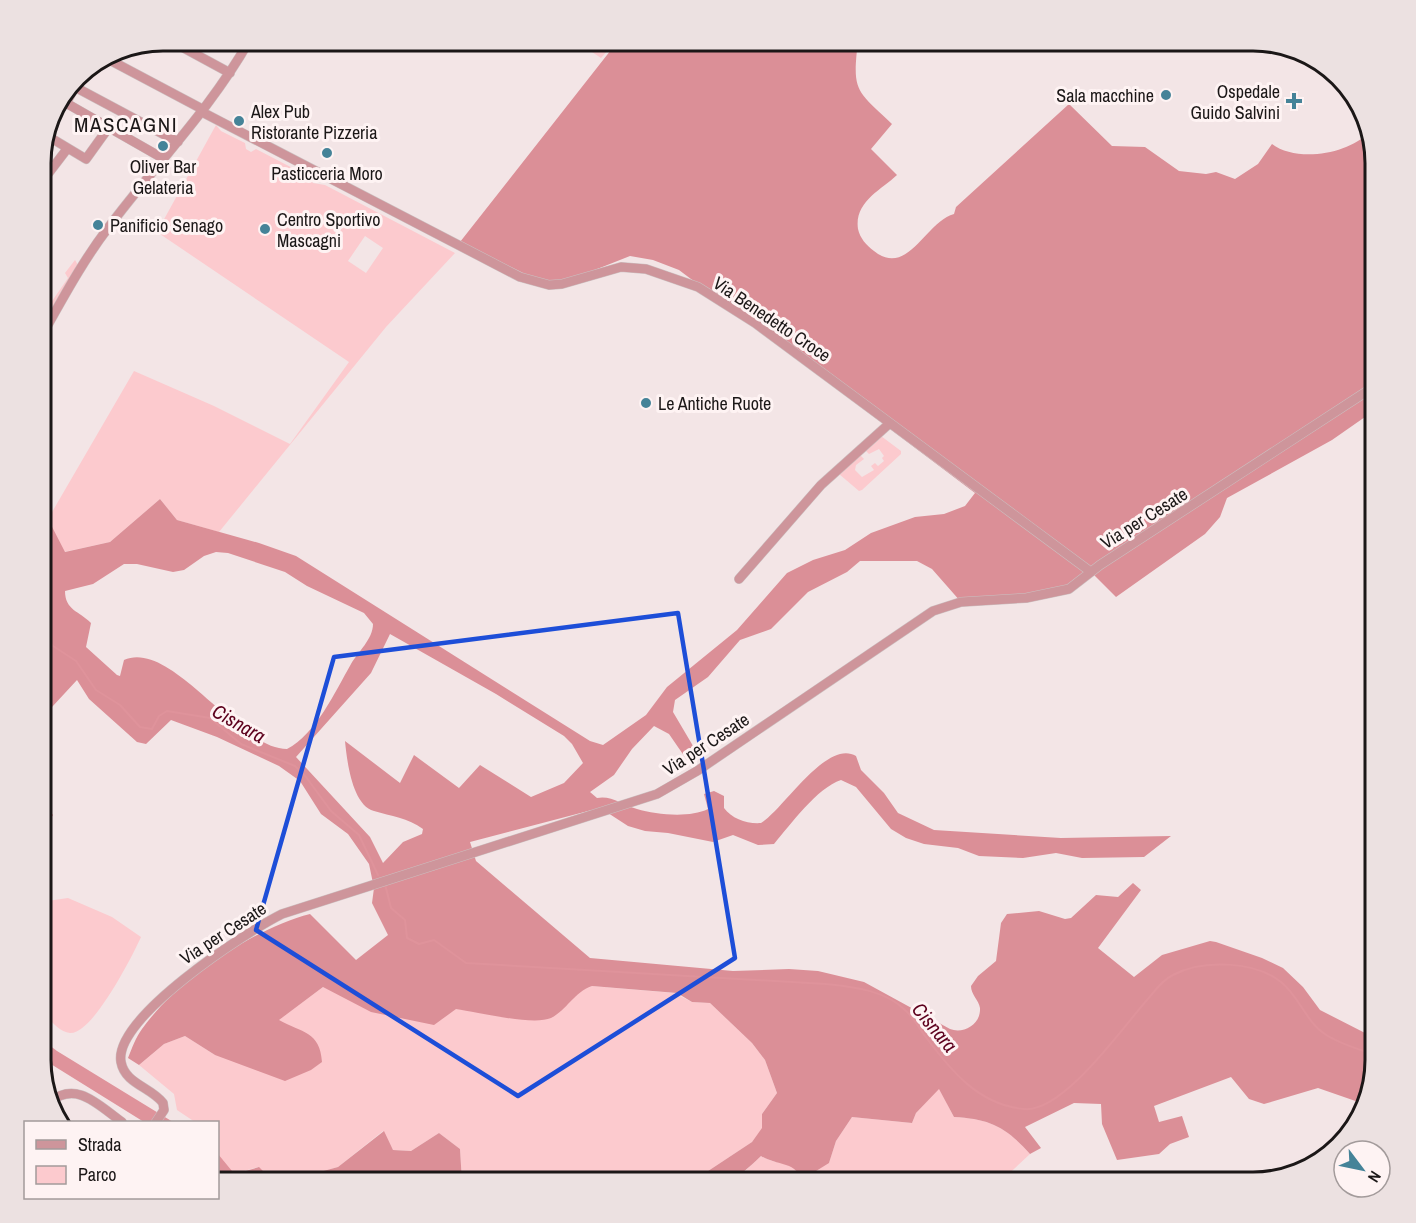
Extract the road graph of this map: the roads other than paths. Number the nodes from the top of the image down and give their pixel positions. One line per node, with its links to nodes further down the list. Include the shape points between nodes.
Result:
1 (191, 51): 4 (street)
2 (243, 51): 4 (street)
3 (114, 63): 7 (street, Via Benedetto Croce)
4 (230, 73): 7 (street)
5 (79, 89): 10 (street)
6 (68, 104): 8 (street)
7 (203, 111): 10 (street); 16 (street, Via Benedetto Croce, via 479,257 539,284 562,285 621,267 646,269 685,281 755,323)
8 (109, 127): 11 (street, via 87,159); 12 (street)
9 (54, 140): 11 (street)
10 (178, 142): 12 (street)
11 (67, 149): 13 (street)
12 (164, 159): 14 (street, via 100,239)
13 (51, 170)
14 (51, 320)
15 (1365, 393): 17 (street, Via per Cesate)
16 (890, 423): 17 (street, Via Benedetto Croce); 18 (street, via 821,485)
17 (1091, 572): 21 (street, Via per Cesate, via 1069,589 1026,598 961,602 933,611 697,771 646,799 269,921 187,974 127,1037 121,1056 123,1068 134,1082 162,1100 163,1113)
18 (739, 579)
19 (58, 1097): 20 (street, via 79,1093)
20 (121, 1121)
21 (157, 1121)

